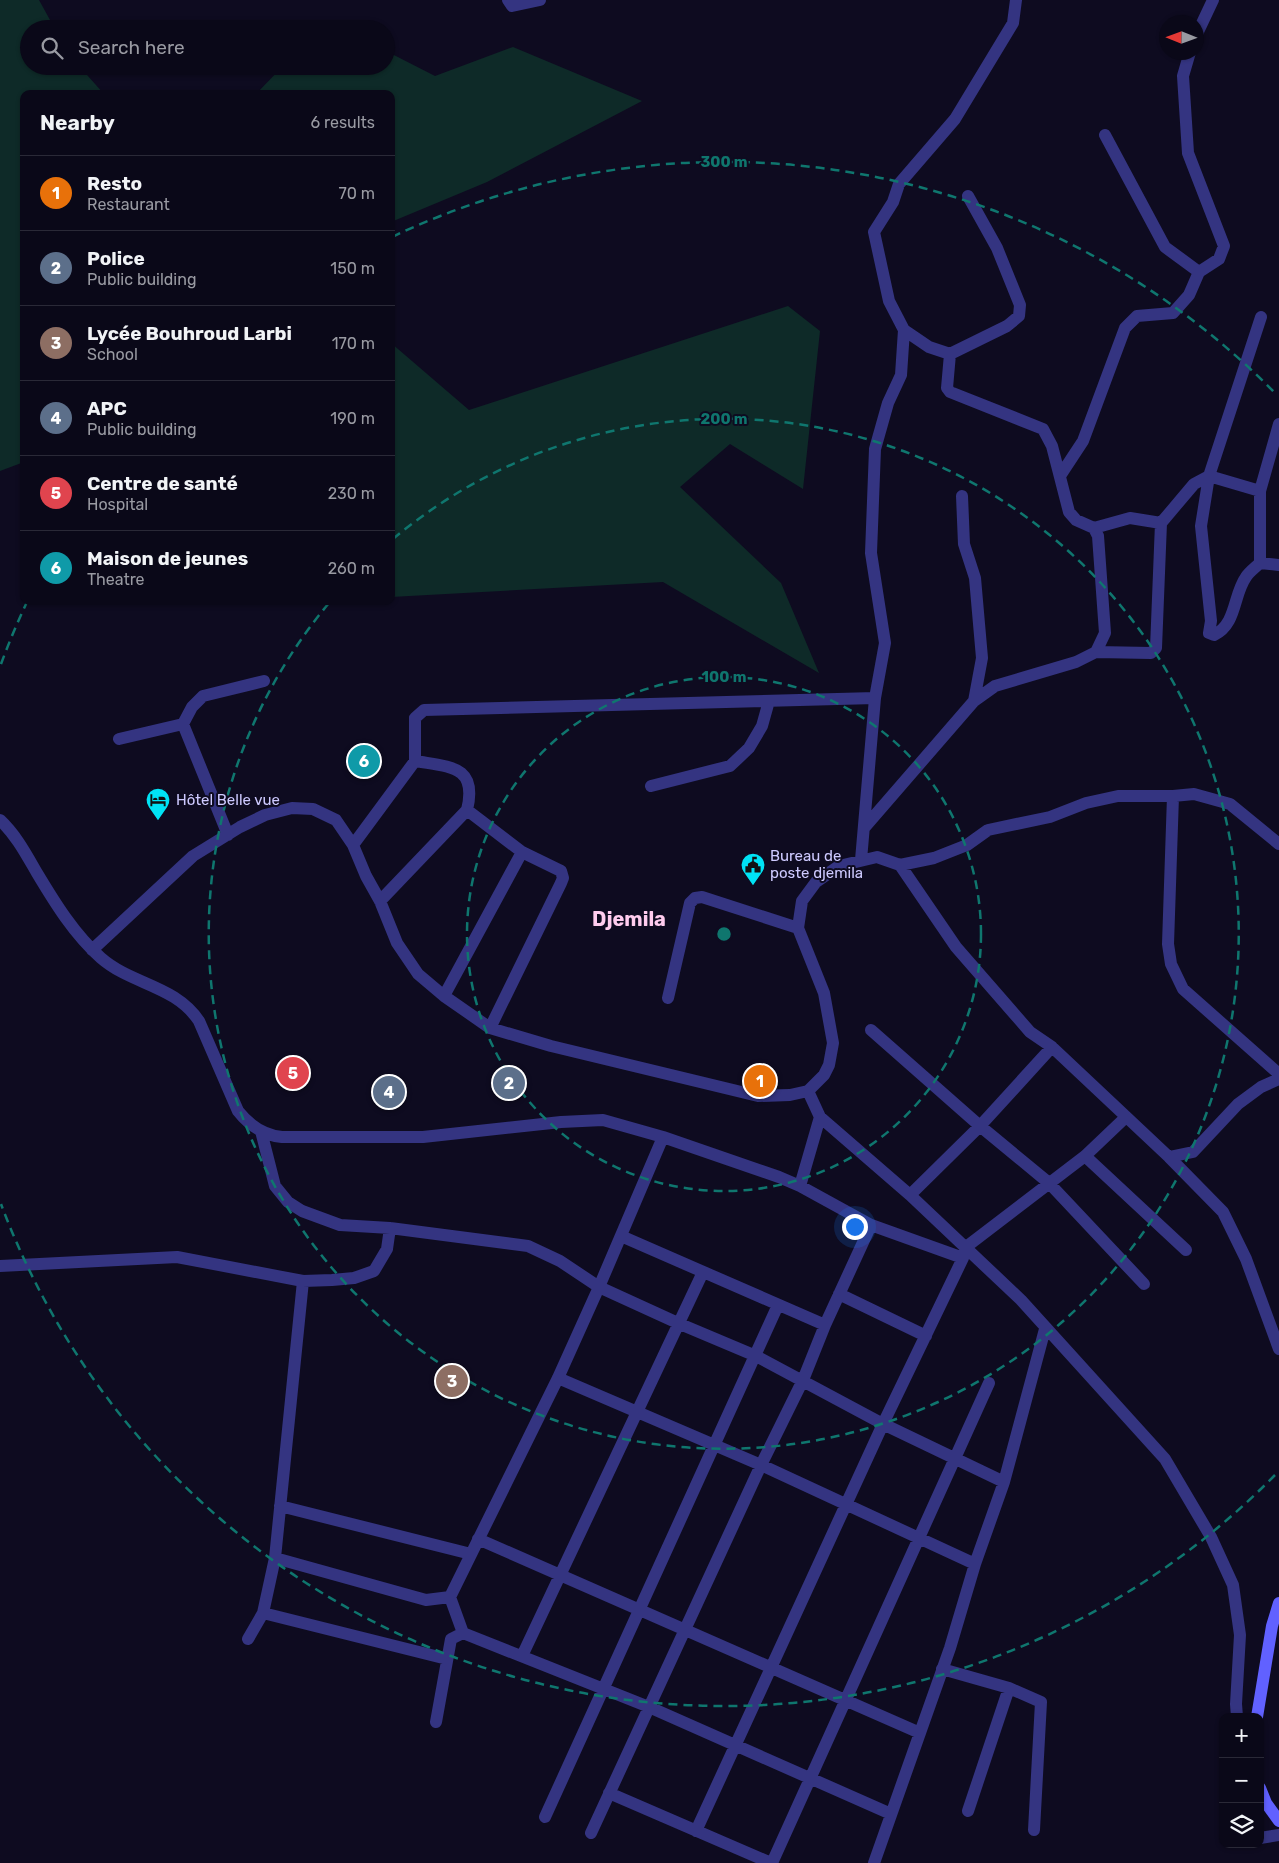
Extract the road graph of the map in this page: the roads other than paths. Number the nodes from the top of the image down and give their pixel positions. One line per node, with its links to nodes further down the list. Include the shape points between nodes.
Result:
1 (508, 0): 2 (street, via 512,6)
2 (540, 0)
3 (1016, 0): 11 (street, via 1013,23 955,119 899,184 893,202 874,232 889,301)
4 (1213, 0): 5 (street)
5 (1204, 19)
6 (1188, 60): 9 (street, via 1183,76 1188,153 1224,246 1219,259)
7 (1105, 135): 9 (street, via 1165,247)
8 (968, 196): 12 (street, via 997,248 1020,305 1019,316 1007,326)
9 (1199, 272): 14 (street, via 1189,295 1173,313 1137,316 1125,328 1083,441)
10 (1261, 317): 15 (street)
11 (904, 330): 12 (street, via 930,347); 24 (street, via 901,375 888,403 875,449 871,553 885,643)
12 (950, 354): 14 (street, via 947,388 950,392 1043,429 1052,446)
13 (1279, 424): 16 (street)
14 (1060, 476): 19 (street, via 1069,512 1076,520)
15 (1209, 476): 16 (street); 18 (street, via 1194,484); 20 (street, via 1201,526 1211,621 1209,633 1214,635 1222,631 1246,577)
16 (1260, 491): 20 (street)
17 (962, 496): 26 (street, via 964,544 975,578 982,658)
18 (1161, 523): 19 (street, via 1130,518); 22 (street, via 1156,648 1151,652)
19 (1094, 528): 22 (street, via 1098,536 1105,633)
20 (1260, 563): 21 (street)
21 (1279, 565)
22 (1096, 652): 26 (street, via 1076,662 995,686)
23 (264, 681): 27 (street, via 203,696 192,706)
24 (875, 698): 25 (street); 34 (street)
25 (769, 701): 29 (street, via 424,710 415,718); 30 (street, via 762,726 749,748 730,766)
26 (974, 701): 34 (street)
27 (183, 724): 28 (street); 35 (street)
28 (119, 739)
29 (415, 761): 32 (street, via 462,773 469,783 471,795); 37 (street)
30 (651, 786)
31 (1173, 796): 36 (street, via 1194,794 1230,804); 40 (street, via 1118,796 1086,803 1050,817 988,830 967,845 934,858); 49 (street, via 1168,944 1171,964 1183,989)
32 (467, 810): 38 (street); 41 (street)
33 (0, 820): 43 (street, via 14,834 60,911)
34 (864, 828): 39 (street)
35 (228, 835): 37 (street, via 265,815 292,808 313,808 336,820); 43 (street, via 193,856)
36 (1277, 839)
37 (353, 845): 41 (street)
38 (522, 852): 44 (street); 46 (street, via 561,871 563,878)
39 (861, 860): 40 (street, via 876,857); 42 (street, via 839,866 816,882 802,901)
40 (900, 865): 48 (street, via 956,947 1030,1032)
41 (380, 901): 44 (street, via 397,943 418,974)
42 (798, 928): 45 (street, via 702,897 695,898 690,903); 51 (street, via 824,993 833,1043 824,1075)
43 (92, 950): 55 (street, via 120,971 173,996 192,1012 199,1021 238,1110)
44 (444, 996): 46 (street)
45 (668, 998)
46 (490, 1028): 51 (street, via 758,1096)
47 (871, 1030): 54 (street)
48 (1052, 1047): 53 (street); 54 (street)
49 (1279, 1074)
50 (1279, 1079): 58 (street, via 1238,1104 1193,1152)
51 (808, 1091): 52 (street)
52 (820, 1117): 60 (street); 61 (street)
53 (1126, 1117): 57 (street); 58 (street)
54 (980, 1126): 59 (street); 61 (street)
55 (261, 1131): 56 (street, via 282,1137 423,1137 603,1120); 63 (street, via 275,1186 288,1202 302,1211 340,1225)
56 (663, 1137): 60 (street); 64 (street)
57 (1085, 1156): 59 (street); 65 (street)
58 (1169, 1157): 78 (street, via 1222,1212 1246,1259)
59 (1049, 1183): 66 (street); 70 (street)
60 (800, 1186): 62 (street)
61 (910, 1195): 66 (street)
62 (871, 1225): 66 (street); 72 (street)
63 (390, 1228): 69 (street, via 387,1249 374,1271 354,1278); 71 (street, via 528,1246 560,1261)
64 (621, 1236): 68 (street); 71 (street)
65 (1186, 1250)
66 (964, 1252): 76 (street, via 1021,1300); 77 (street)
67 (0, 1266): 69 (street, via 177,1257)
68 (703, 1272): 73 (street); 74 (street)
69 (303, 1281): 90 (street)
70 (1144, 1284)
71 (599, 1286): 74 (street); 80 (street)
72 (839, 1294): 75 (street); 77 (street)
73 (778, 1305): 75 (street); 79 (street)
74 (680, 1324): 79 (street); 83 (street)
75 (825, 1325): 81 (street)
76 (1045, 1329): 88 (street); 112 (street, via 1165,1459 1212,1537 1233,1585 1240,1635)
77 (926, 1336): 84 (street)
78 (1279, 1349)
79 (756, 1356): 81 (street); 85 (street)
80 (558, 1378): 83 (street); 92 (street)
81 (803, 1380): 84 (street); 87 (street)
82 (989, 1382): 86 (street)
83 (637, 1412): 85 (street); 96 (street)
84 (884, 1424): 86 (street); 89 (street)
85 (715, 1445): 87 (street); 99 (street)
86 (955, 1457): 88 (street); 91 (street)
87 (761, 1465): 89 (street); 101 (street)
88 (1004, 1482): 95 (street)
89 (847, 1505): 91 (street); 106 (street)
90 (280, 1506): 93 (street); 94 (street)
91 (918, 1538): 95 (street); 110 (street)
92 (478, 1539): 93 (street); 96 (street)
93 (471, 1554): 97 (street)
94 (275, 1558): 97 (street, via 426,1600); 100 (street)
95 (975, 1564): 107 (street)
96 (560, 1576): 99 (street); 104 (street)
97 (450, 1597): 102 (street)
98 (1279, 1603): 113 (main road)
99 (639, 1610): 101 (street); 109 (street)
100 (263, 1613): 103 (street); 105 (street)
101 (684, 1630): 106 (street); 111 (street)
102 (463, 1633): 104 (street); 105 (street, via 451,1639)
103 (248, 1639)
104 (522, 1656): 109 (street)
105 (447, 1659): 114 (street)
106 (772, 1668): 110 (street); 116 (street)
107 (942, 1669): 108 (street); 115 (street)
108 (1009, 1688): 120 (street); 124 (street, via 1041,1702)
109 (604, 1689): 111 (street); 122 (street)
110 (845, 1700): 115 (street); 117 (street)
111 (649, 1707): 116 (street); 118 (street)
112 (1237, 1713)
113 (1258, 1713)
114 (436, 1722)
115 (920, 1733): 121 (street)
116 (736, 1745): 117 (street); 125 (street)
117 (810, 1778): 121 (street); 129 (street)
118 (609, 1793): 125 (street); 126 (street)
119 (1264, 1798): 123 (main road)
120 (968, 1811)
121 (891, 1814): 130 (street)
122 (545, 1817)
123 (1279, 1821)
124 (1034, 1830)
125 (696, 1831): 129 (street)
126 (591, 1833)
127 (1279, 1835): 128 (street)
128 (1264, 1837)
129 (771, 1863)
130 (874, 1863)

